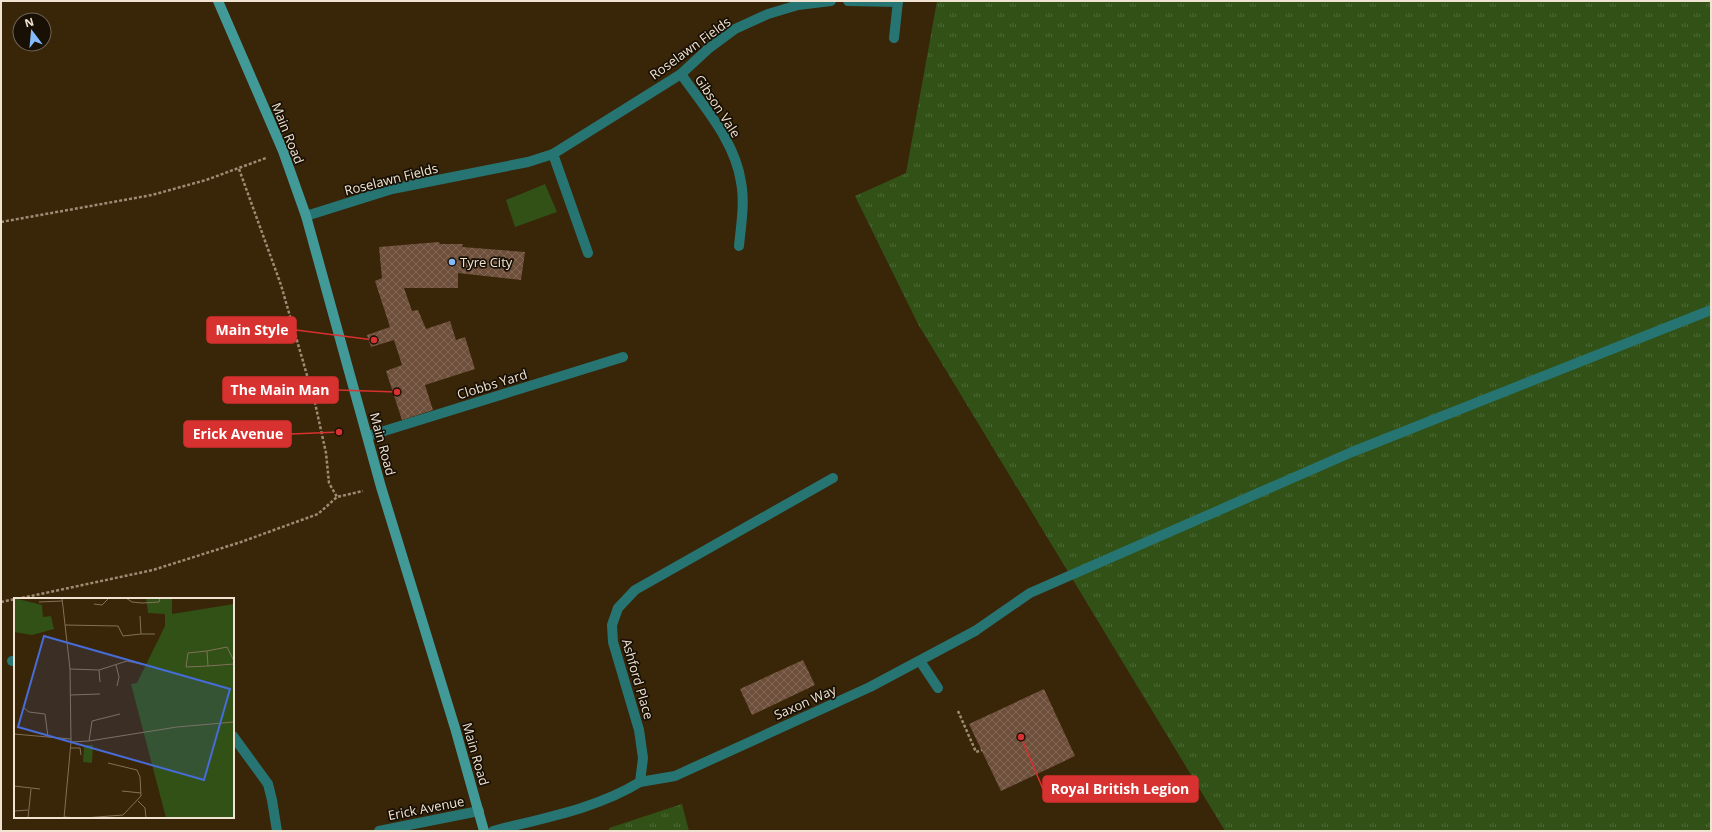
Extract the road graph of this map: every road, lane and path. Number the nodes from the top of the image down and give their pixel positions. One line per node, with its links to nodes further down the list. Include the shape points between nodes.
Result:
1 (218, 1): 7 (main road, Main Road)
2 (831, 1): 6 (street, Roselawn Fields, via 798,5 768,14 735,29)
3 (848, 1): 4 (street)
4 (898, 1): 5 (street)
5 (894, 38)
6 (681, 74): 8 (street, Roselawn Fields); 12 (street, Gibson Vale, via 726,140 736,163 741,183 742,205)
7 (283, 151): 9 (path); 10 (main road, Main Road)
8 (553, 154): 10 (street, Roselawn Fields, via 528,162 392,189); 13 (street)
9 (239, 169): 11 (path, via 152,195); 19 (path, via 281,285 315,403 326,454 329,483)
10 (306, 216): 16 (main road, Main Road)
11 (1, 222)
12 (739, 246)
13 (588, 253)
14 (1711, 310): 23 (street, Saxon Way, via 1352,452 1030,593 975,631)
15 (623, 357): 16 (street, Clobbs Yard)
16 (368, 436): 18 (main road, Main Road)
17 (833, 478): 28 (street, Ashford Place, via 635,590 618,608 612,625 613,642 639,730 643,758)
18 (381, 488): 19 (path); 29 (main road, Main Road, via 456,728)
19 (337, 497): 20 (path, via 318,514 241,542 153,570)
20 (21, 598)
21 (14, 599): 22 (path)
22 (1, 602)
23 (920, 661): 24 (street); 28 (street, Saxon Way, via 870,687 675,776)
24 (938, 688)
25 (958, 711): 27 (path, via 976,752)
26 (234, 737): 30 (street, via 268,784)
27 (982, 750)
28 (640, 782): 33 (street, via 621,794 600,802)
29 (479, 811): 31 (street, Erick Avenue); 32 (main road, Main Road)
30 (277, 831)
31 (379, 831)
32 (484, 831)
33 (493, 831)

